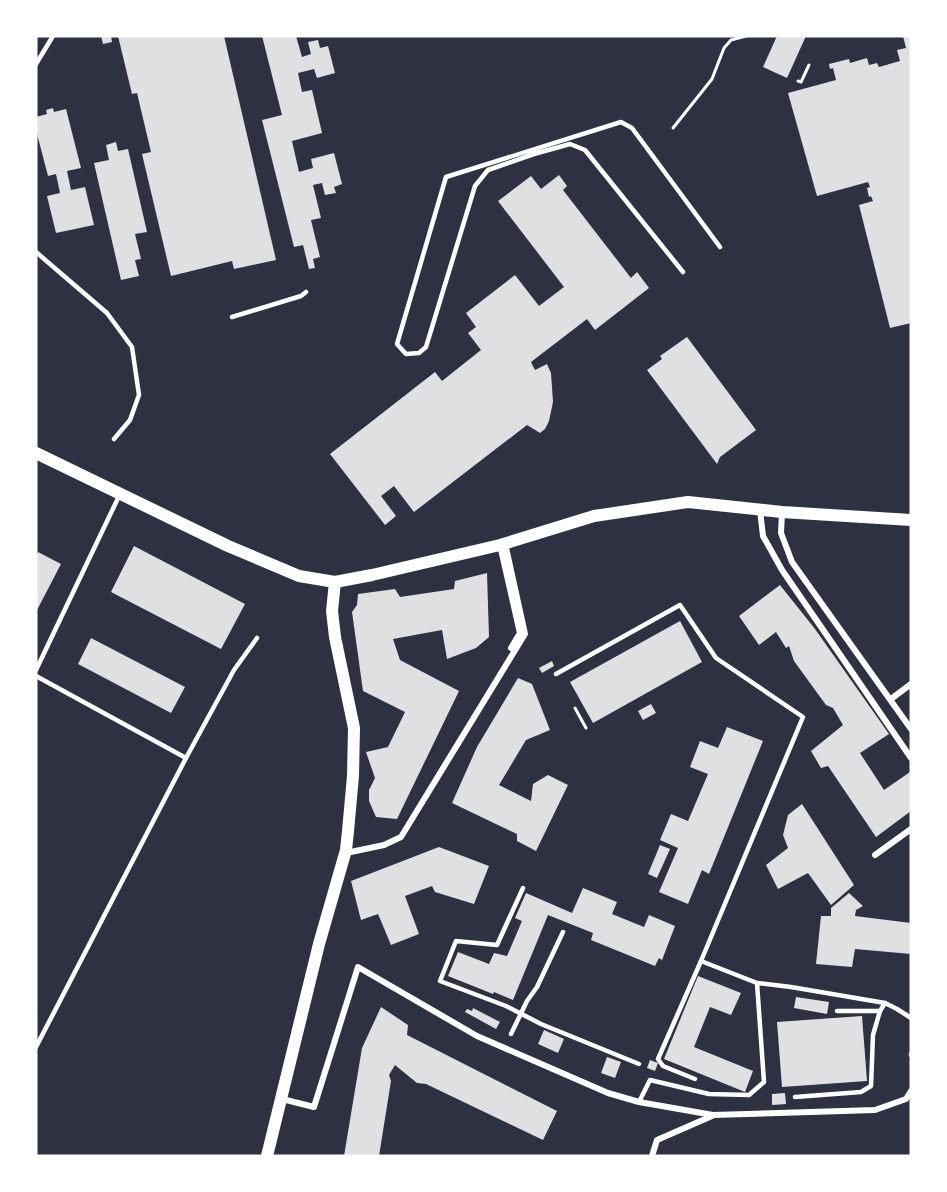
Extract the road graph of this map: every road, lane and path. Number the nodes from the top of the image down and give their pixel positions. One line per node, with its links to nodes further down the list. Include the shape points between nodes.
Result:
1 (53, 36): 3 (lane)
2 (747, 36): 6 (path, via 731,40 724,48 712,79)
3 (36, 64)
4 (809, 65): 5 (path, via 801,82)
5 (798, 81)
6 (673, 128)
7 (720, 247): 9 (lane, via 632,128 621,122 446,177 397,344 406,354 420,353 426,346 475,186 488,170 570,144 585,150)
8 (36, 252): 12 (lane, via 107,314 132,347 139,395 130,420)
9 (683, 272)
10 (306, 292): 11 (lane, via 301,297)
11 (232, 317)
12 (114, 439)
13 (36, 453): 14 (main road)
14 (120, 494): 19 (main road, via 299,576); 21 (lane)
15 (760, 510): 16 (main road); 18 (main road, via 688,502 594,516); 30 (street, via 763,536 782,570)
16 (782, 512): 17 (main road); 25 (street, via 781,532 792,562)
17 (911, 520)
18 (503, 544): 19 (main road); 32 (street, via 520,633 399,834)
19 (335, 582): 32 (main road, via 335,637 354,728)
20 (257, 638): 29 (lane, via 234,670)
21 (36, 670)
22 (556, 674): 36 (lane, via 680,605 716,658 803,717)
23 (36, 676): 29 (lane)
24 (911, 684): 25 (street)
25 (891, 699): 28 (street)
26 (575, 708): 27 (path)
27 (586, 728)
28 (911, 729)
29 (186, 758): 44 (lane)
30 (911, 758)
31 (911, 829): 33 (street)
32 (345, 852): 49 (main road)
33 (875, 855)
34 (523, 888): 41 (lane, via 497,945 456,940 440,981)
35 (563, 932): 41 (lane)
36 (701, 961): 37 (lane); 46 (lane, via 658,1059 663,1066)
37 (757, 983): 38 (lane); 50 (lane, via 764,1082 749,1095 710,1094 650,1080)
38 (885, 1003): 40 (lane); 42 (lane)
39 (837, 1011): 40 (lane)
40 (880, 1011): 48 (lane, via 873,1035 871,1086 861,1092)
41 (520, 1014): 43 (lane); 45 (lane)
42 (911, 1018)
43 (511, 1034)
44 (36, 1047)
45 (639, 1064)
46 (694, 1079)
47 (911, 1091): 51 (street, via 906,1098 875,1110)
48 (795, 1097)
49 (282, 1099): 50 (street, via 314,1107 357,967 477,1036 608,1093); 52 (main road)
50 (639, 1102): 51 (street)
51 (713, 1115): 53 (street, via 657,1140)
52 (270, 1152)
53 (652, 1156)

